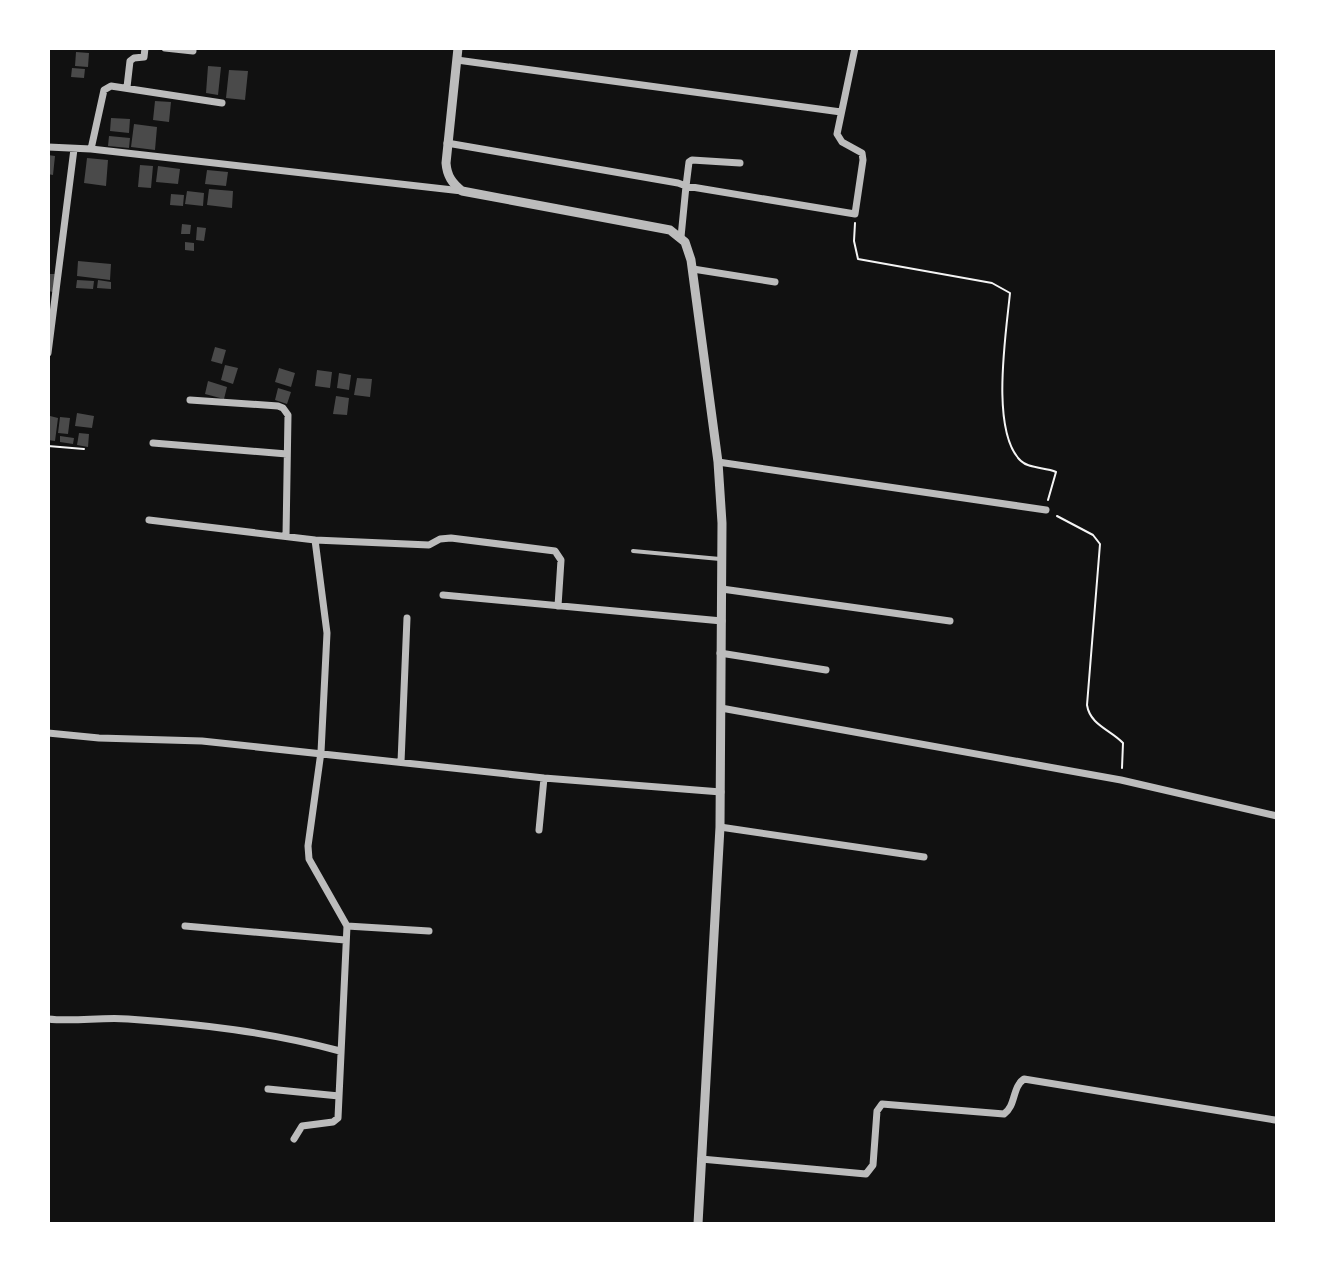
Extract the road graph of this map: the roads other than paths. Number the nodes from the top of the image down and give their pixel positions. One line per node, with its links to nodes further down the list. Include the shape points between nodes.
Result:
1 (145, 48): 7 (street, via 144,57 130,61)
2 (165, 48): 5 (street)
3 (458, 48): 6 (street)
4 (855, 48): 9 (street)
5 (193, 51)
6 (457, 60): 9 (street); 10 (street)
7 (127, 87): 8 (street); 13 (street, via 104,90)
8 (222, 103)
9 (841, 112): 15 (street, via 838,137 862,153 863,160 855,214)
10 (447, 143): 15 (street); 16 (street, via 447,173)
11 (48, 147): 12 (street)
12 (74, 149): 13 (street); 19 (street)
13 (91, 149): 16 (street)
14 (740, 163): 15 (street, via 692,160)
15 (686, 186): 17 (street)
16 (462, 191): 17 (street, via 659,228)
17 (681, 237): 20 (street)
18 (48, 266): 19 (street)
19 (60, 267): 22 (street)
20 (693, 269): 21 (street); 26 (street)
21 (775, 282)
22 (48, 353)
23 (190, 400): 25 (street, via 283,408 288,415)
24 (153, 443): 25 (street)
25 (287, 454): 29 (street)
26 (718, 462): 27 (street); 32 (street)
27 (1046, 510)
28 (149, 520): 29 (street)
29 (286, 536): 30 (street)
30 (315, 540): 35 (street, via 429,545 451,538 555,551 561,560); 43 (street, via 327,633)
31 (633, 551): 32 (lane)
32 (722, 560): 33 (street)
33 (722, 589): 37 (street); 38 (street)
34 (443, 595): 35 (street)
35 (558, 606): 37 (street)
36 (407, 618): 44 (street)
37 (722, 621): 39 (street)
38 (950, 621)
39 (720, 653): 40 (street); 41 (street)
40 (826, 670)
41 (721, 708): 46 (street); 47 (street, via 1121,780)
42 (48, 733): 43 (street)
43 (321, 752): 44 (street); 52 (street, via 309,859)
44 (401, 762): 45 (street)
45 (544, 778): 46 (street); 49 (street)
46 (721, 792): 48 (street)
47 (1277, 816)
48 (720, 827): 50 (street); 61 (street)
49 (539, 830)
50 (924, 857)
51 (185, 926): 54 (street)
52 (347, 926): 53 (street); 54 (street)
53 (429, 931)
54 (345, 940): 56 (street)
55 (48, 1019): 56 (street, via 200,1025)
56 (340, 1051): 58 (street)
57 (268, 1089): 58 (street)
58 (339, 1096): 60 (street, via 336,1120 302,1126)
59 (1275, 1120): 61 (street, via 1024,1079 1004,1114 882,1104 873,1165 866,1174)
60 (294, 1139)
61 (701, 1159): 62 (street)
62 (698, 1224)

